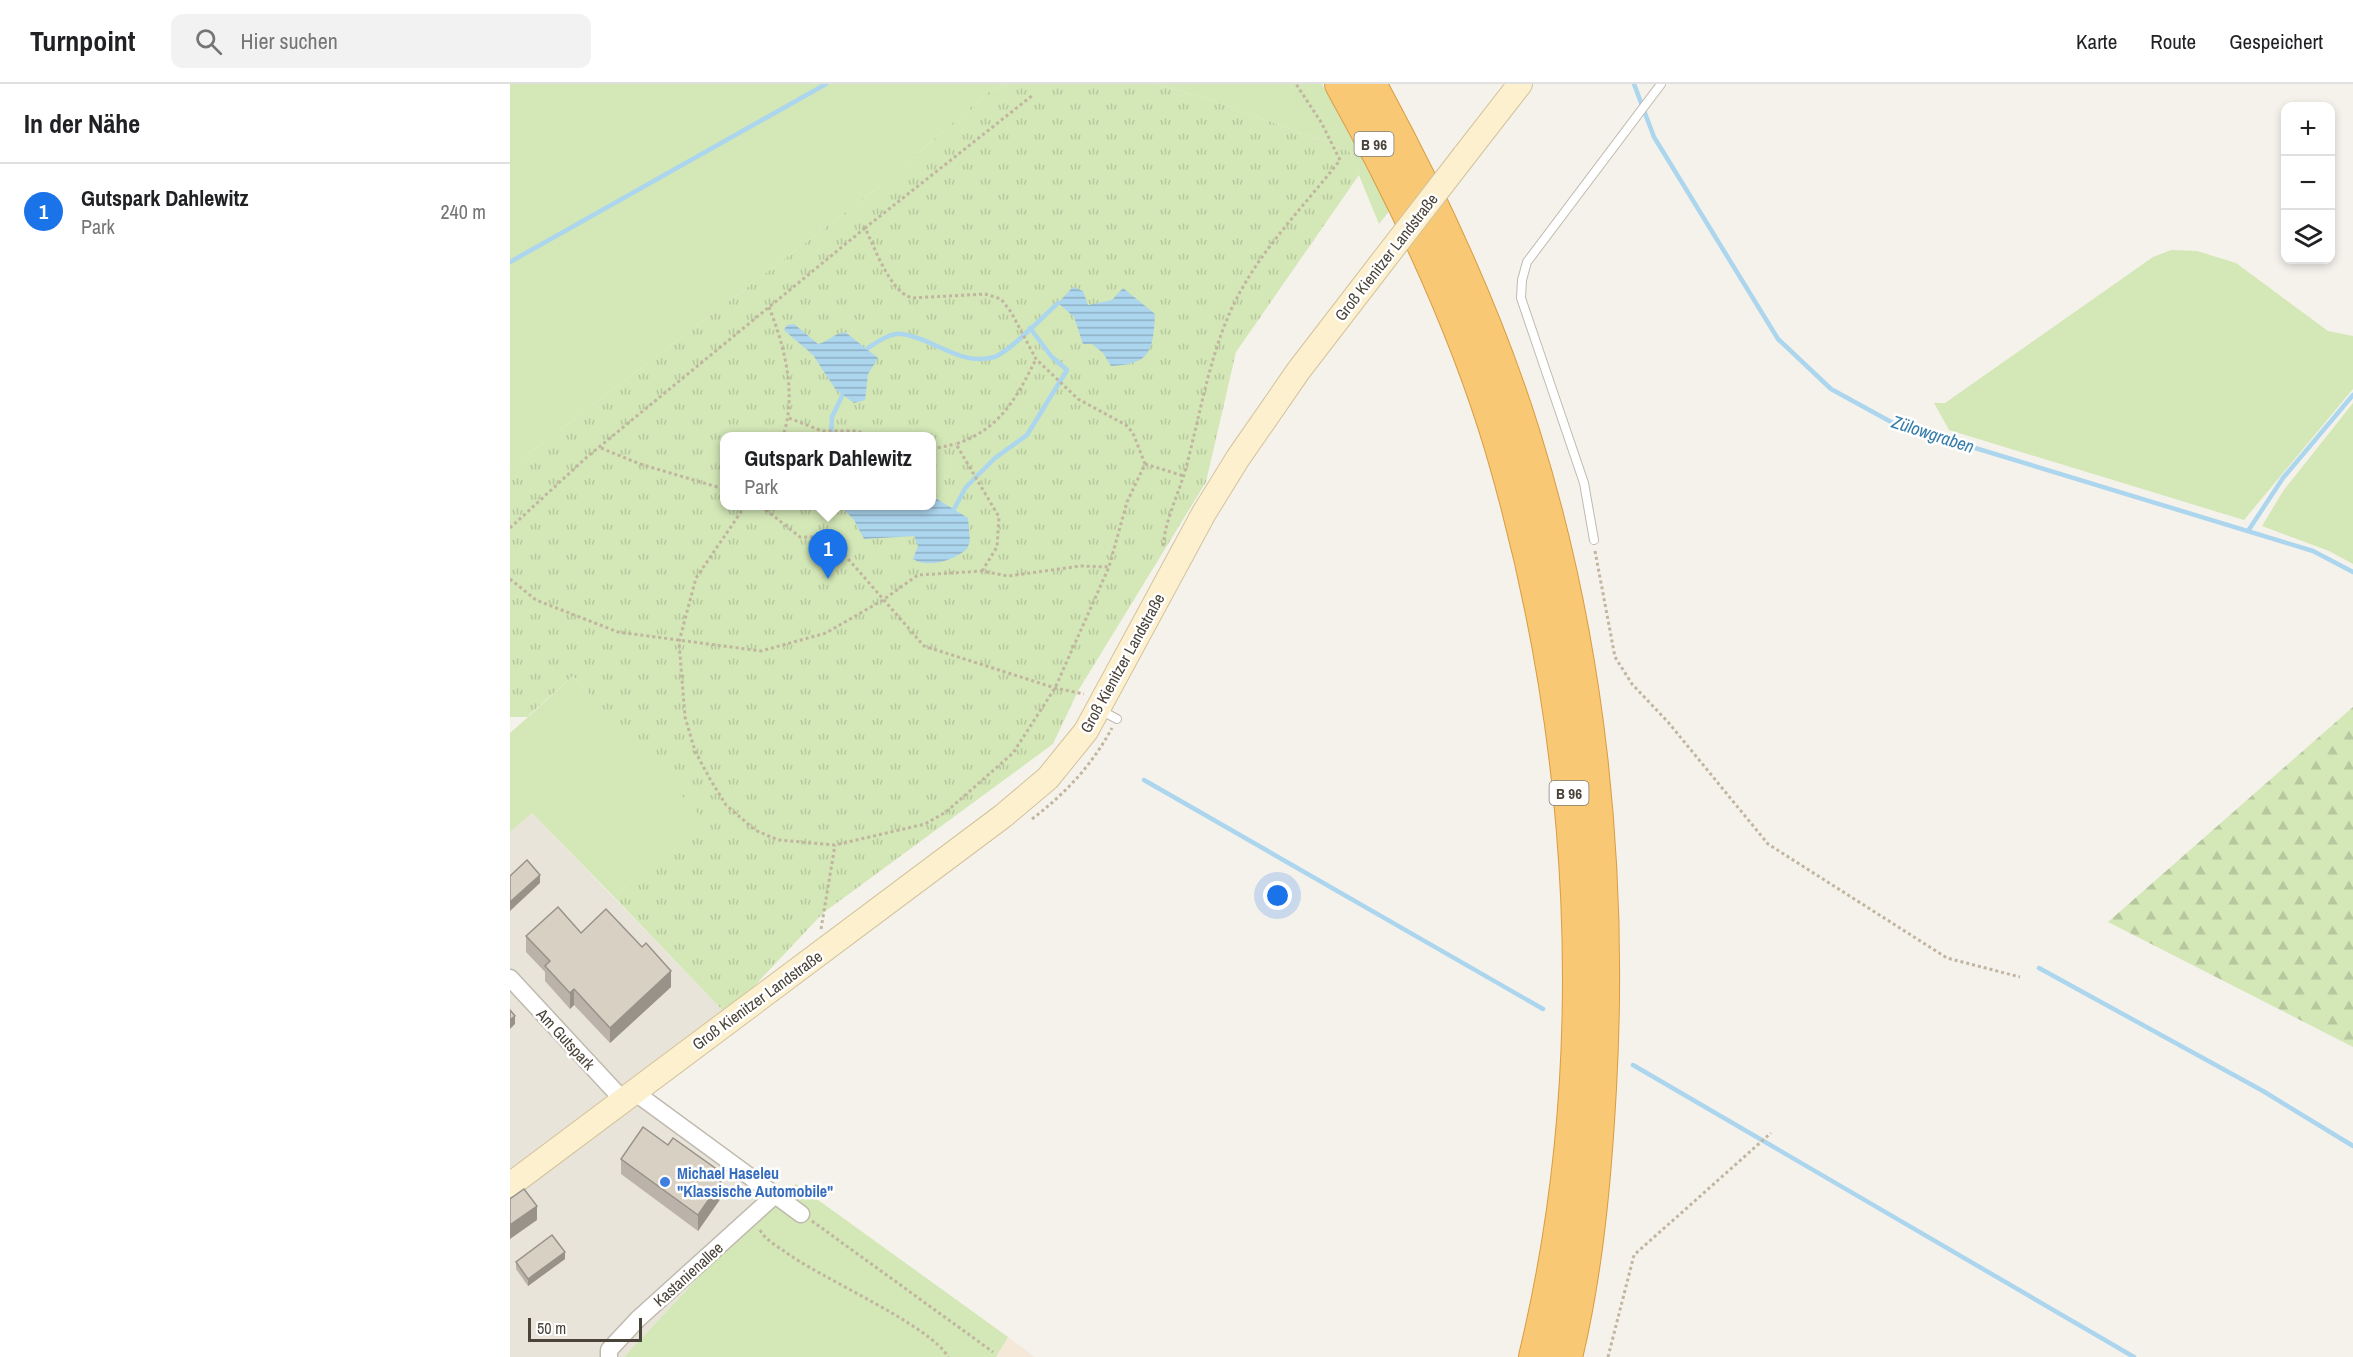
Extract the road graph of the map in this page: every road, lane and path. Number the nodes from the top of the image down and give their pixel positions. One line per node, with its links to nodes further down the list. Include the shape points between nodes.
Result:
1 (1296, 84): 19 (path, via 1340,160 1269,247 1238,295 1220,343)
2 (1341, 84): 47 (highway, B 96, via 1424,247 1460,331 1500,444 1535,585 1566,758 1578,937 1576,1058 1564,1194)
3 (1370, 84): 48 (highway, B 96, via 1422,183 1483,322 1524,434 1575,643 1599,840 1603,1004 1594,1183)
4 (1520, 84): 25 (main road, Groß Kienitzer Landstraße, bridge, via 1268,414)
5 (1661, 84): 24 (lane, via 1527,262 1521,280 1521,298 1584,483)
6 (1033, 95): 7 (path)
7 (865, 228): 8 (path); 9 (path, via 894,286 903,295 912,298 985,294 1000,299)
8 (769, 307): 10 (path, via 789,380); 16 (path)
9 (1036, 359): 15 (path, via 1016,395 991,426 977,437); 18 (path, via 1087,404 1126,425)
10 (789, 418): 11 (path); 12 (path, via 822,431)
11 (784, 432)
12 (840, 432)
13 (840, 432): 14 (path)
14 (860, 432)
15 (956, 444): 17 (path); 27 (path, via 999,517 997,547)
16 (600, 448): 20 (path); 23 (path)
17 (936, 448)
18 (1145, 464): 19 (path); 26 (path, via 1127,502)
19 (1184, 476): 25 (path, via 1165,523 1163,542 1163,551)
20 (720, 488)
21 (742, 510): 30 (path, via 696,578)
22 (766, 510): 29 (path, via 800,537 829,537)
23 (510, 528)
24 (1593, 540): 36 (path, via 1615,657 1632,684 1768,844 1947,958)
25 (1176, 563): 32 (main road, Groß Kienitzer Landstraße)
26 (1109, 567): 27 (path, via 1081,566 1008,576); 31 (path)
27 (982, 571): 29 (path, via 918,575)
28 (510, 579): 30 (path, via 536,600 618,632)
29 (883, 600): 30 (path, via 826,633 761,651); 31 (path, via 924,646)
30 (679, 642): 34 (path, via 685,717 695,751 726,805 755,830 778,840)
31 (1055, 688): 32 (path, via 1078,691); 34 (path, via 1013,753 946,812 925,824)
32 (1107, 711): 33 (path, via 1100,750 1077,780); 35 (main road, Groß Kienitzer Landstraße, via 1023,800)
33 (1030, 820)
34 (835, 845): 35 (path)
35 (818, 955): 38 (main road, Groß Kienitzer Landstraße)
36 (2020, 977)
37 (510, 978): 38 (street, Am Gutspark)
38 (628, 1095): 40 (main road, Groß Kienitzer Landstraße); 41 (street)
39 (1771, 1133): 49 (path, via 1634,1255)
40 (510, 1185)
41 (775, 1195): 42 (street); 43 (street, Kastanienallee)
42 (801, 1214): 44 (path)
43 (753, 1215): 45 (street, Kastanienallee, via 638,1319 609,1350); 46 (path, via 763,1236 791,1257 928,1336)
44 (993, 1352)
45 (609, 1357)
46 (948, 1357)
47 (1535, 1357)
48 (1566, 1357)
49 (1608, 1357)

